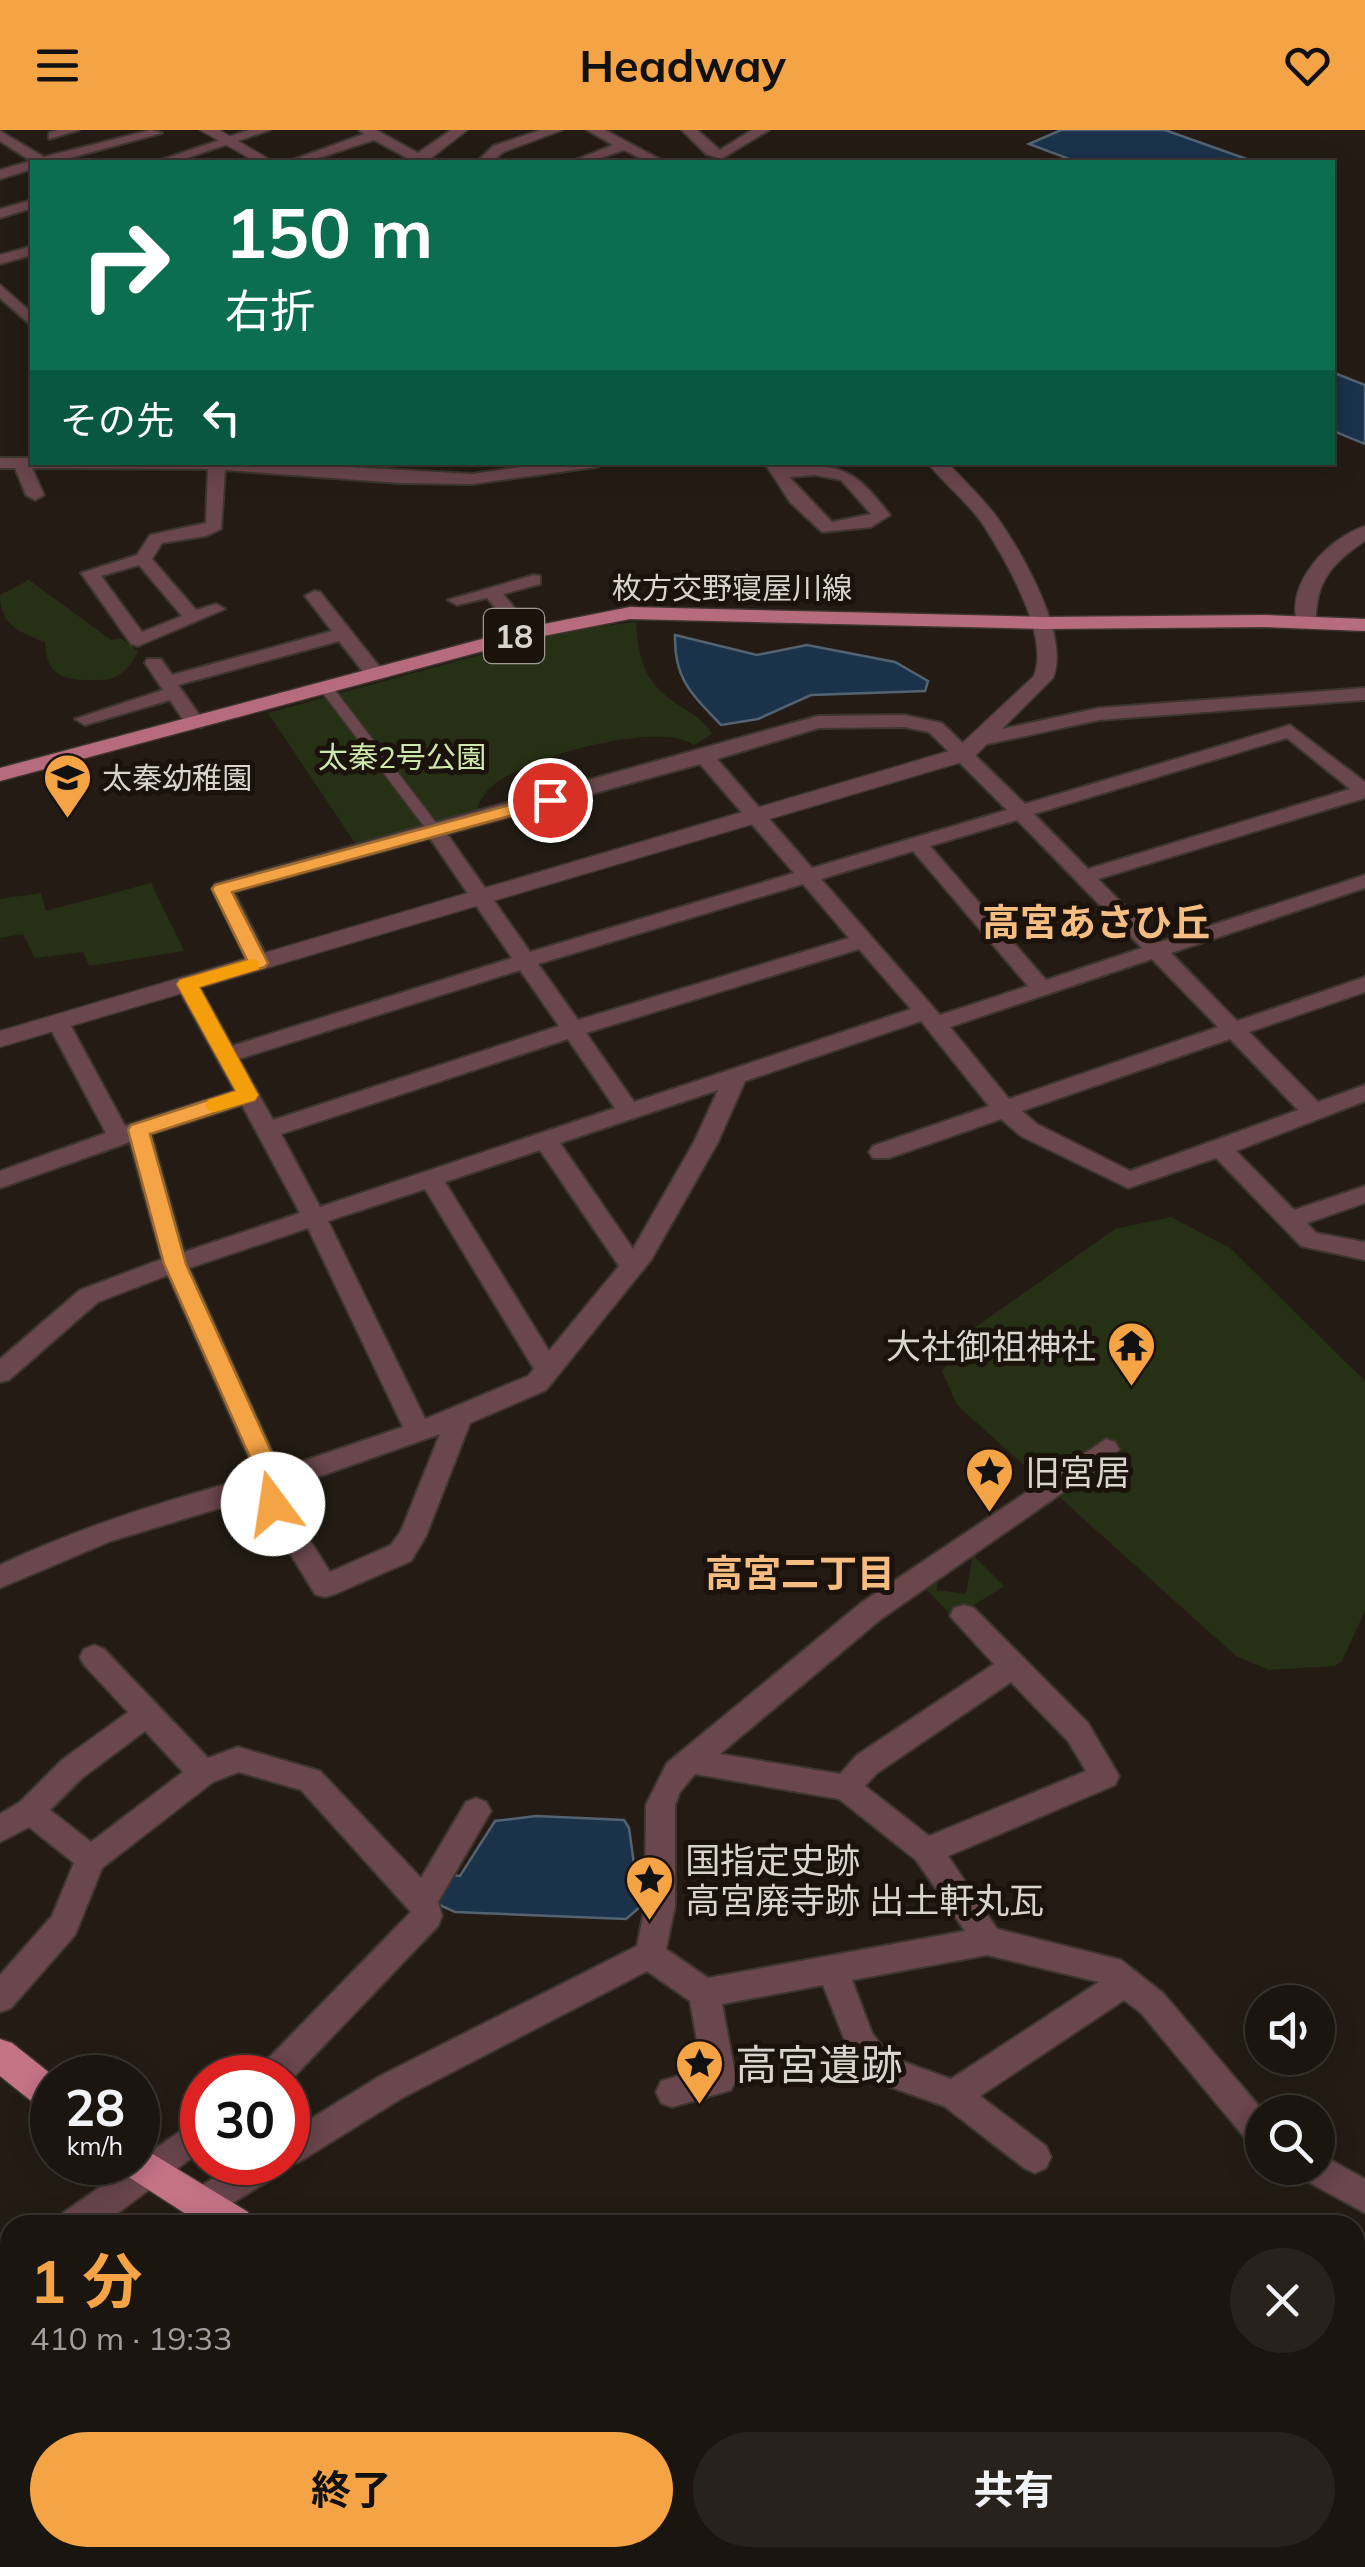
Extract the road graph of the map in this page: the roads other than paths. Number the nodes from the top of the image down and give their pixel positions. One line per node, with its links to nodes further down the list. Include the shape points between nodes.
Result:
1 (72, 130): 12 (street)
2 (115, 130): 14 (street)
3 (208, 130): 15 (street)
4 (263, 130): 15 (street)
5 (460, 130): 23 (street)
6 (555, 130): 24 (street, via 498,149)
7 (594, 130): 16 (street)
8 (690, 130): 9 (street, via 721,155)
9 (756, 131)
10 (154, 133): 14 (street)
11 (371, 133): 21 (street); 22 (street)
12 (54, 136)
13 (2, 139): 17 (street)
14 (134, 140): 18 (street)
15 (228, 141): 19 (street); 20 (street)
16 (626, 145): 25 (street); 26 (street)
17 (38, 160)
18 (49, 160)
19 (168, 160)
20 (262, 160)
21 (299, 160)
22 (415, 160)
23 (418, 160)
24 (486, 160)
25 (583, 160)
26 (654, 160)
27 (30, 166): 28 (street)
28 (0, 175)
29 (30, 205): 30 (street)
30 (0, 214)
31 (30, 251): 32 (street)
32 (0, 260)
33 (6, 296): 34 (street)
34 (30, 319)
35 (0, 464): 36 (street)
36 (22, 464): 37 (street); 43 (street)
37 (30, 464)
38 (217, 465): 45 (street, via 215,525 156,540)
39 (230, 465): 40 (street, via 472,479)
40 (575, 465)
41 (939, 465): 52 (street, via 991,522)
42 (774, 468): 42 (street, via 828,528 881,515 838,469)
43 (35, 495)
44 (1365, 532): 53 (street, via 1310,581)
45 (143, 559): 51 (street); 51 (street, via 90,573 138,640)
46 (534, 580): 47 (street)
47 (491, 591): 49 (street); 55 (street)
48 (314, 596): 56 (street)
49 (457, 600)
50 (216, 609): 51 (street)
51 (192, 617)
52 (1044, 623): 53 (main road, 枚方交野寝屋川線 / 18); 55 (main road, 枚方交野寝屋川線 / 18, via 658,612); 66 (street, via 1050,663 1043,678)
53 (1306, 623): 54 (main road, 枚方交野寝屋川線 / 18)
54 (1365, 625)
55 (526, 632): 58 (main road, 枚方交野寝屋川線 / 18)
56 (343, 634): 58 (street); 59 (street)
57 (154, 664): 59 (street)
58 (375, 674): 60 (main road, 枚方交野寝屋川線 / 18)
59 (171, 688): 63 (street); 64 (street)
60 (326, 688): 64 (main road, 枚方交野寝屋川線 / 18); 73 (street)
61 (1365, 694): 62 (street)
62 (1262, 701): 65 (street); 66 (street, via 1099,714)
63 (84, 719)
64 (195, 723): 69 (main road, 枚方交野寝屋川線 / 18)
65 (1290, 731): 70 (street); 71 (street)
66 (983, 738): 67 (street)
67 (964, 754): 68 (street, via 935,727 835,722 796,726); 71 (street); 72 (street)
68 (704, 758): 72 (street); 73 (street)
69 (0, 775)
70 (1364, 792): 76 (street)
71 (1023, 814): 74 (street); 76 (street)
72 (754, 816): 75 (street); 78 (street)
73 (435, 831): 78 (street); 82 (street, via 222,889)
74 (918, 844): 75 (street); 85 (street)
75 (808, 876): 79 (street); 81 (street)
76 (1085, 876): 80 (street)
77 (1365, 881): 80 (street)
78 (478, 896): 81 (street); 82 (street)
79 (862, 941): 86 (street); 88 (street)
80 (1154, 952): 85 (street); 89 (street)
81 (525, 961): 88 (street); 91 (street)
82 (258, 963): 83 (street)
83 (187, 984): 87 (street); 91 (street)
84 (1365, 984): 89 (street)
85 (1042, 989): 86 (street)
86 (931, 1018): 92 (street); 95 (street)
87 (58, 1022): 90 (street); 99 (street)
88 (574, 1029): 96 (street); 98 (street)
89 (1233, 1029): 95 (street); 97 (street)
90 (0, 1039)
91 (225, 1056): 94 (street)
92 (737, 1072): 96 (street); 110 (street, via 706,1142)
93 (1365, 1094): 97 (street)
94 (248, 1095): 98 (street); 99 (street)
95 (1003, 1108): 101 (street, via 1029,1130 1128,1180); 102 (street)
96 (629, 1111): 100 (street)
97 (1314, 1112): 101 (street)
98 (267, 1130): 106 (street)
99 (128, 1134): 104 (street); 109 (street)
100 (545, 1139): 103 (street); 110 (street)
101 (1220, 1148): 107 (street)
102 (882, 1152)
103 (430, 1176): 106 (street); 111 (street)
104 (0, 1180)
105 (1365, 1194): 107 (street)
106 (312, 1215): 109 (street); 114 (street)
107 (1290, 1220): 108 (street, via 1309,1240)
108 (1365, 1251)
109 (175, 1264): 112 (street, via 89,1296); 116 (street)
110 (632, 1266): 111 (street)
111 (547, 1370): 113 (street, via 537,1383)
112 (0, 1373)
113 (460, 1418): 114 (street); 116 (street, via 414,1536 401,1553 325,1586 273,1504)
114 (417, 1430): 116 (street)
115 (1106, 1449): 122 (street, via 870,1611)
116 (273, 1482): 117 (street, via 126,1522)
117 (0, 1578)
118 (964, 1616): 120 (street)
119 (94, 1657): 121 (street)
120 (1013, 1666): 124 (street, via 867,1764); 128 (street, via 1078,1732 1105,1776)
121 (148, 1713): 123 (street); 125 (street, via 72,1769)
122 (691, 1762): 124 (street); 132 (street, via 665,1785 660,1805 658,1924)
123 (203, 1773): 129 (street); 130 (street, via 238,1759 310,1780)
124 (846, 1788): 128 (street)
125 (30, 1811): 127 (street); 129 (street)
126 (476, 1811): 130 (street)
127 (0, 1829)
128 (926, 1851): 131 (street)
129 (92, 1859): 136 (street, via 64,1925)
130 (423, 1901): 138 (street, via 427,1916)
131 (987, 1941): 133 (street); 134 (street, via 1110,1970)
132 (650, 1955): 135 (street); 143 (street, via 391,2087)
133 (834, 1972): 135 (street); 141 (street, via 860,2041 880,2068)
134 (1125, 1982): 141 (street); 142 (street, via 1152,2003)
135 (704, 1994): 140 (street, via 720,2079)
136 (0, 1998)
137 (0, 2055): 139 (highway)
138 (293, 2055)
139 (30, 2079)
140 (672, 2092)
141 (954, 2095): 144 (street)
142 (1245, 2114)
143 (310, 2137)
144 (1035, 2156)
145 (160, 2178): 150 (highway)
146 (1335, 2180): 149 (street)
147 (121, 2185): 151 (street)
148 (232, 2185): 150 (street)
149 (1365, 2197)
150 (203, 2203): 152 (highway)
151 (87, 2215)
152 (220, 2215)

